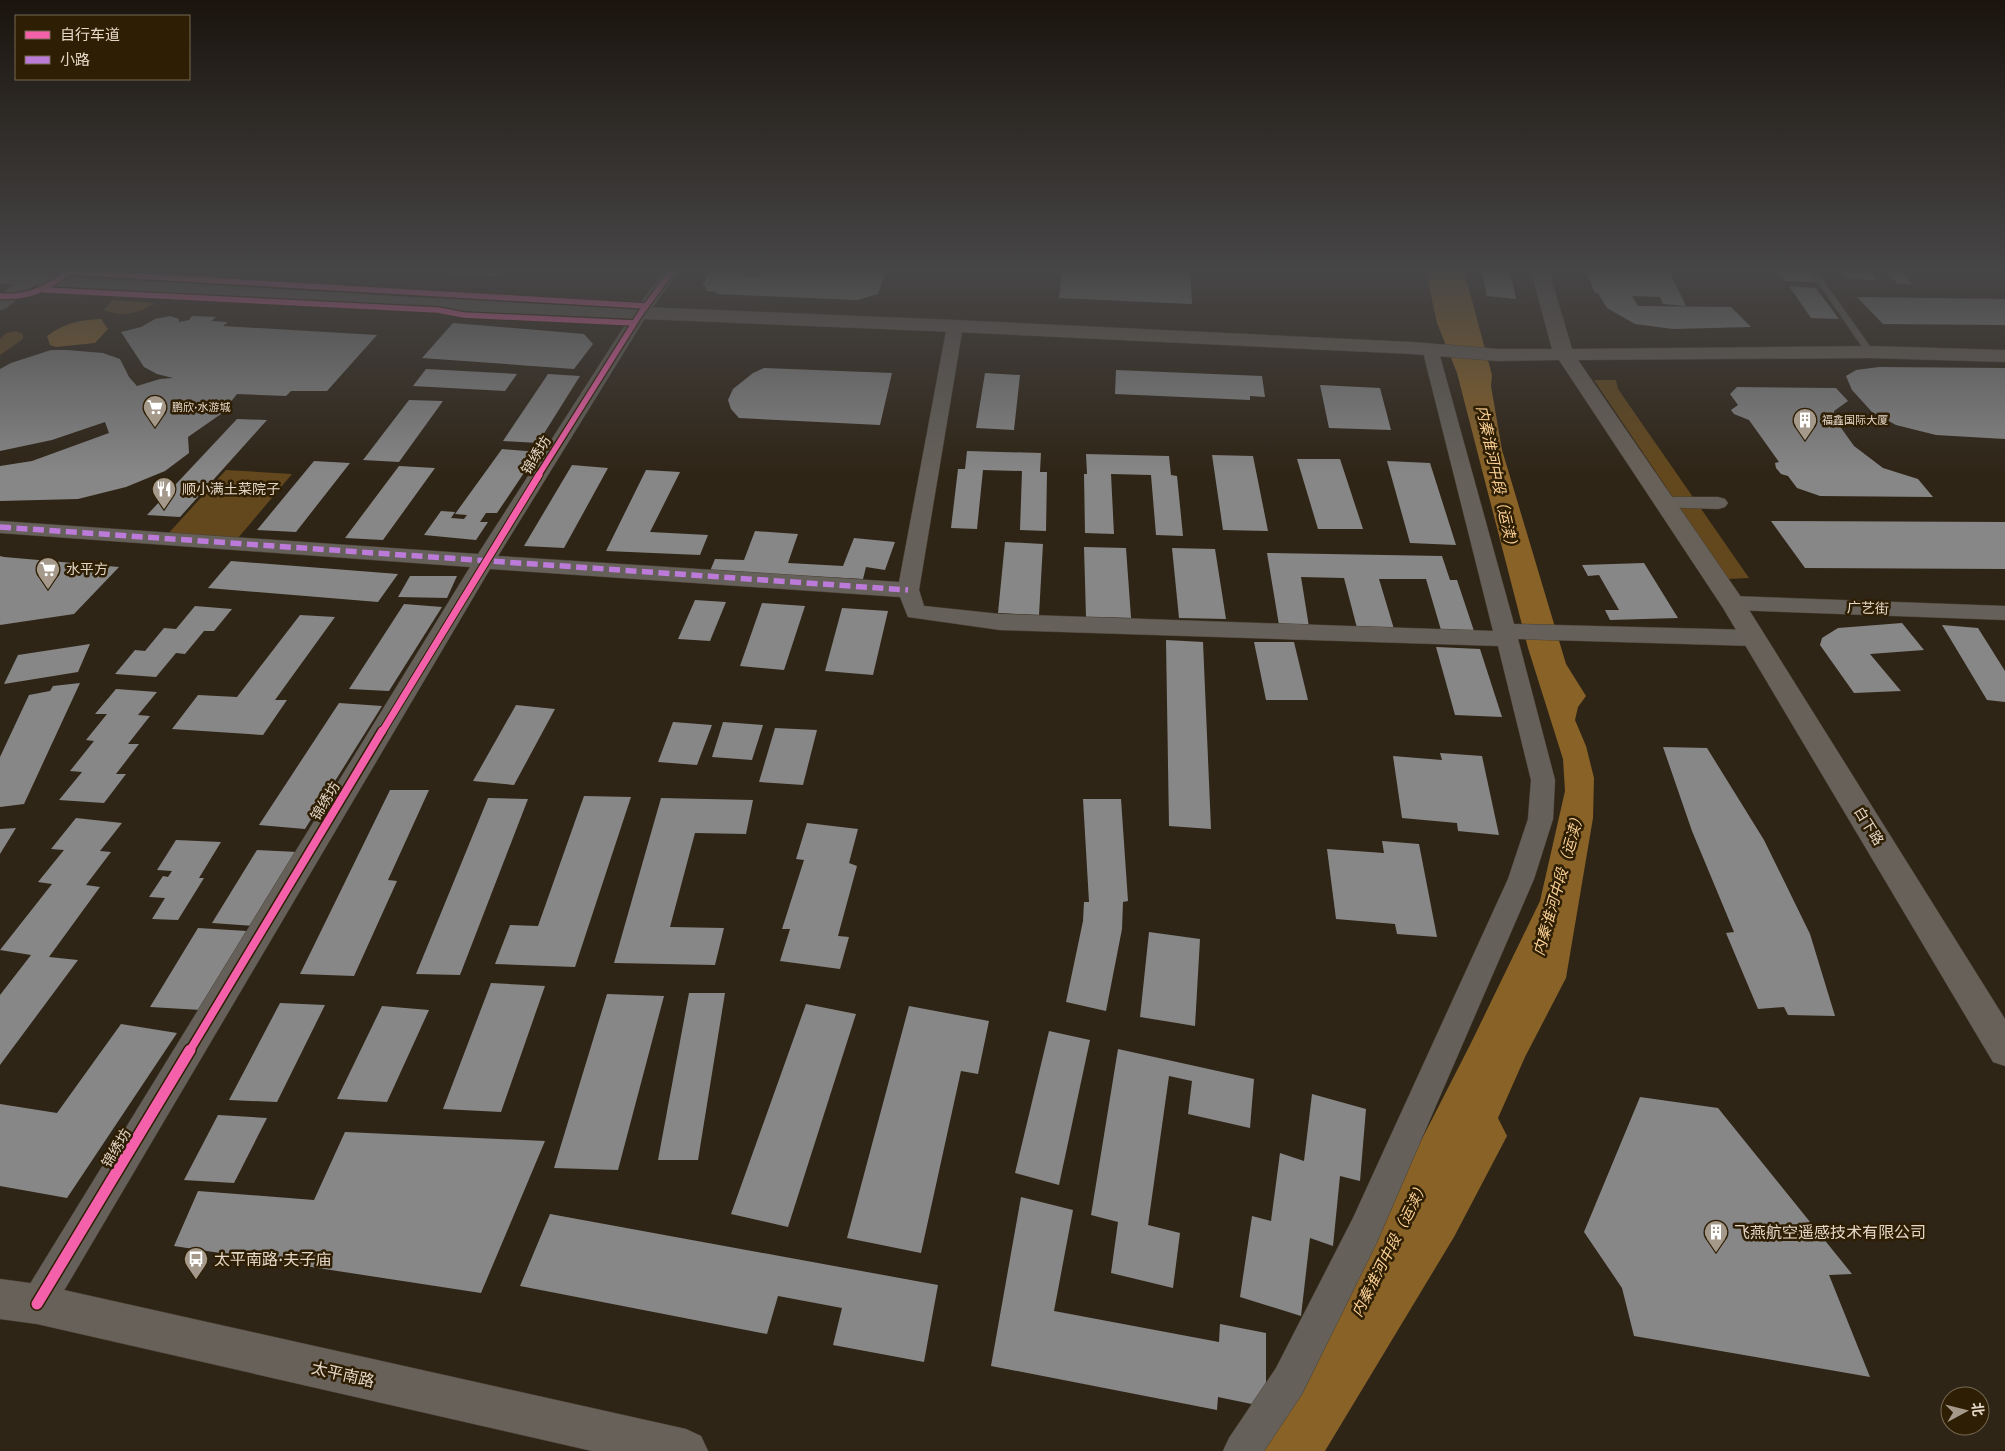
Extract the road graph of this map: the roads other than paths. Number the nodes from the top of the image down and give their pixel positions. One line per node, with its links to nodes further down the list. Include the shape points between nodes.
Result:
1 (624, 339): 13 (street, 锦绣坊)
2 (953, 339): 14 (street)
3 (1219, 339): 6 (main road, via 1498,355)
4 (1559, 339): 6 (main road)
5 (1861, 339): 7 (lane)
6 (1563, 352): 7 (main road); 10 (main road, 白下路)
7 (1870, 352): 9 (main road)
8 (1432, 356): 17 (street)
9 (2005, 356)
10 (1664, 503): 11 (street); 15 (main road, 白下路)
11 (1718, 503)
12 (0, 527): 13 (street)
13 (484, 562): 14 (street); 20 (street, 锦绣坊)
14 (908, 590): 17 (street, via 916,612 1000,622)
15 (1732, 603): 16 (street, 广艺街, via 1851,601); 18 (main road, 白下路)
16 (2005, 613)
17 (1505, 635): 18 (street, via 1585,633); 22 (street, via 1543,780 1544,802 1540,822 1520,879 1366,1230 1289,1381)
18 (1753, 638): 19 (main road, 白下路)
19 (2005, 1050)
20 (18, 1302): 21 (main road, 太平南路)
21 (686, 1451)
22 (1242, 1451)

